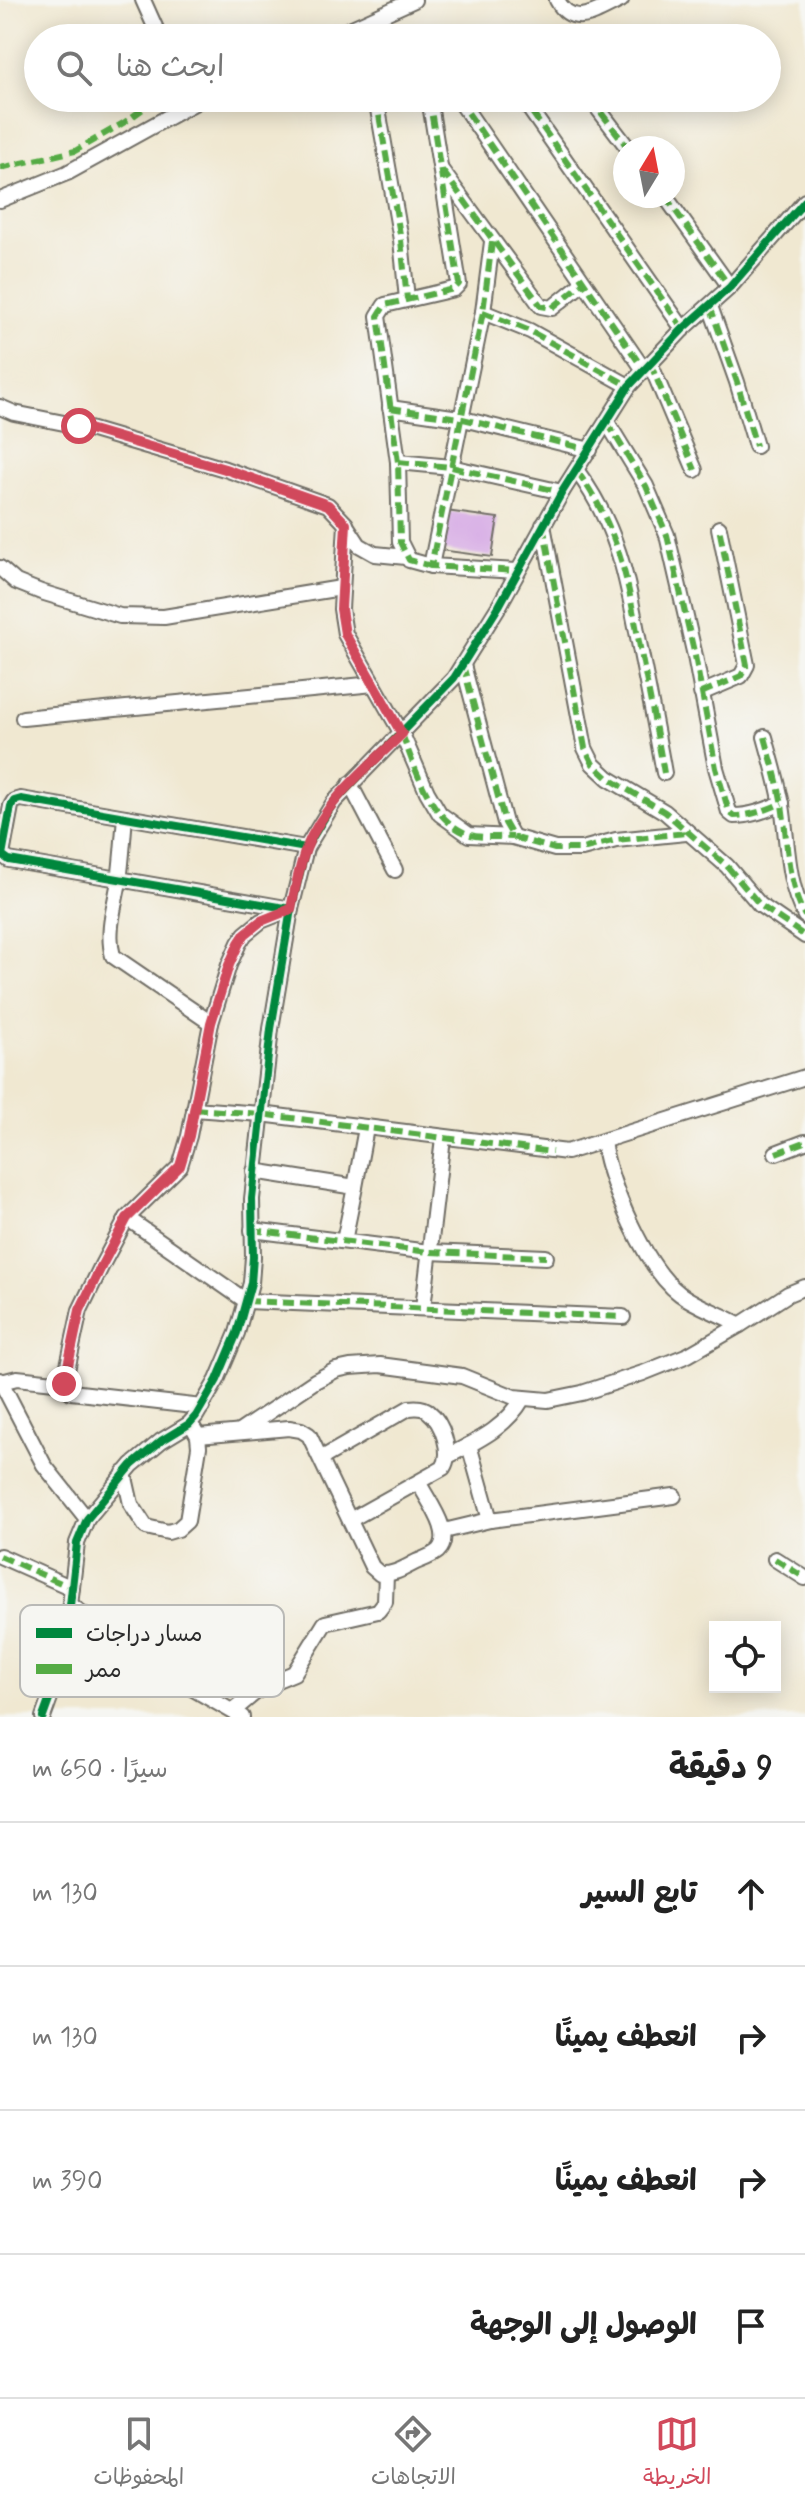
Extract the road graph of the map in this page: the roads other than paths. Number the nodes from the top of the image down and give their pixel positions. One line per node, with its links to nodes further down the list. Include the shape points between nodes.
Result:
1 (143, 0): 5 (street)
2 (414, 0): 6 (street)
3 (557, 0): 4 (street, via 573,17)
4 (621, 0)
5 (154, 24)
6 (373, 24)
7 (174, 112): 15 (street, via 67,173)
8 (378, 112): 21 (street)
9 (431, 112): 14 (street)
10 (467, 112): 19 (street)
11 (532, 112): 24 (street)
12 (601, 112): 13 (street)
13 (619, 136)
14 (439, 167): 18 (street); 21 (street, via 459,284)
15 (0, 200)
16 (805, 201): 20 (street)
17 (674, 208): 20 (street)
18 (492, 242): 19 (street, via 544,308 552,308); 23 (street)
19 (583, 283): 25 (street)
20 (730, 287): 22 (street)
21 (407, 299): 28 (street, via 385,305 378,313)
22 (710, 306): 24 (street); 31 (street)
23 (483, 312): 26 (street, via 530,331); 29 (street)
24 (683, 329): 25 (street)
25 (647, 366): 26 (street); 35 (street)
26 (629, 386): 30 (street)
27 (0, 407): 38 (street, via 225,469 328,505)
28 (390, 408): 29 (street); 33 (street)
29 (459, 418): 32 (street); 34 (street)
30 (607, 422): 32 (street); 48 (street, via 665,527)
31 (756, 446)
32 (590, 450): 36 (street)
33 (398, 462): 34 (street); 41 (street, via 400,542)
34 (451, 467): 37 (street); 42 (street)
35 (695, 470)
36 (577, 471): 37 (street); 52 (street, via 608,520 627,580)
37 (562, 492): 39 (street)
38 (346, 524): 41 (street, via 359,545 375,554); 45 (street)
39 (543, 525): 44 (street); 56 (street, via 585,748 608,778 665,812)
40 (719, 528): 48 (street, via 746,669)
41 (406, 557): 42 (street)
42 (431, 566): 44 (street)
43 (0, 568): 45 (street, via 41,592 120,616 164,617)
44 (517, 571): 46 (street)
45 (341, 588): 47 (street, via 345,634)
46 (463, 665): 50 (street); 57 (street)
47 (374, 684): 49 (street); 50 (street)
48 (701, 693): 54 (street, via 730,814 742,816)
49 (23, 718)
50 (402, 734): 53 (street); 57 (street, via 440,814 469,835)
51 (765, 737): 54 (street)
52 (664, 773)
53 (350, 784): 58 (street); 59 (street)
54 (782, 803): 62 (street, via 787,863)
55 (125, 817): 58 (street); 60 (street); 60 (street, via 21,799 11,806 2,848 9,860)
56 (686, 833): 57 (street, via 582,849 555,849); 63 (street, via 727,866 760,905)
57 (513, 837)
58 (306, 848): 61 (street)
59 (395, 870)
60 (119, 879): 61 (street); 64 (street, via 113,956)
61 (291, 909): 64 (street, via 273,914 245,934); 67 (street)
62 (805, 916)
63 (805, 936)
64 (211, 1023): 66 (street)
65 (805, 1077): 70 (street)
66 (194, 1109): 67 (street); 75 (street, via 177,1172)
67 (261, 1114): 68 (street); 73 (street)
68 (366, 1128): 69 (street); 74 (street)
69 (443, 1138): 70 (street, via 567,1152); 78 (street)
70 (603, 1142): 84 (street, via 615,1187 659,1274 689,1299)
71 (805, 1142): 72 (street)
72 (776, 1153)
73 (254, 1171): 74 (street); 76 (street)
74 (355, 1187): 77 (street)
75 (127, 1218): 81 (street); 86 (street, via 80,1310)
76 (252, 1230): 77 (street); 81 (street)
77 (344, 1241): 78 (street)
78 (429, 1252): 79 (street); 82 (street)
79 (546, 1257)
80 (805, 1287): 84 (street)
81 (246, 1301): 82 (street); 88 (street, via 229,1354)
82 (423, 1308): 83 (street)
83 (623, 1317)
84 (740, 1325): 87 (street, via 643,1373 561,1398)
85 (0, 1381): 86 (street); 97 (street, via 44,1465)
86 (64, 1383): 88 (street, via 71,1392)
87 (523, 1398): 90 (street, via 462,1376 365,1364 315,1381); 91 (street, via 503,1423)
88 (202, 1407): 89 (street)
89 (194, 1430): 90 (street); 94 (street, via 161,1441); 94 (street, via 199,1447 191,1507 178,1529 146,1527 131,1504)
90 (239, 1432): 93 (street, via 301,1430)
91 (469, 1445): 92 (street); 99 (street)
92 (448, 1456): 93 (street, via 430,1412 416,1407); 95 (street, via 443,1468)
93 (322, 1458): 98 (street)
94 (124, 1473): 97 (street)
95 (419, 1483): 98 (street); 100 (street)
96 (674, 1496): 99 (street)
97 (87, 1519): 105 (street, via 77,1543)
98 (350, 1520): 103 (street, via 372,1567)
99 (490, 1520): 100 (street)
100 (444, 1531): 103 (street, via 435,1553)
101 (0, 1556): 105 (street)
102 (775, 1559): 104 (street)
103 (386, 1574): 107 (street, via 385,1602 378,1611 325,1623 294,1673)
104 (805, 1578)
105 (72, 1588): 106 (street)
106 (71, 1605)
107 (284, 1677)
108 (50, 1697): 112 (street)
109 (208, 1697): 111 (street)
110 (253, 1697): 111 (street)
111 (238, 1714)
112 (43, 1717)

